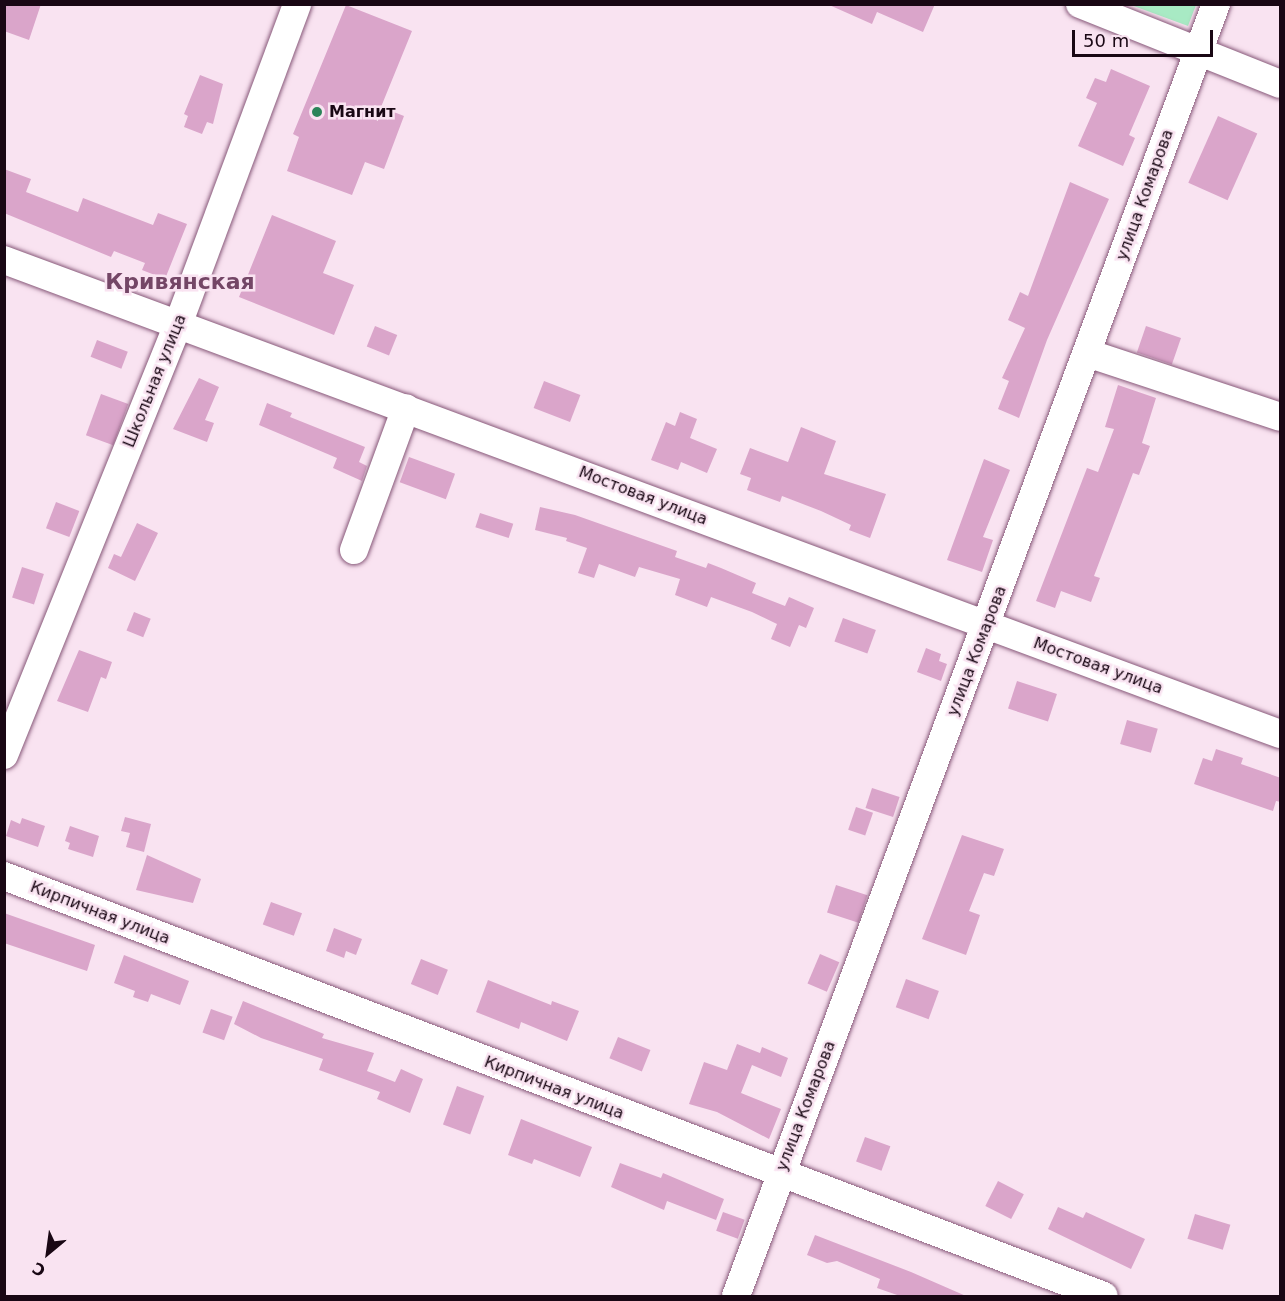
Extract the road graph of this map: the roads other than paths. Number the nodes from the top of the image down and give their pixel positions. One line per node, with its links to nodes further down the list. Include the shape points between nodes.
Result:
1 (297, 4): 7 (street, Школьная улица)
2 (1080, 4): 4 (street)
3 (1216, 4): 4 (street, улица Комарова)
4 (1198, 52): 5 (street); 8 (street, улица Комарова)
5 (1281, 84)
6 (4, 260): 7 (street, Мостовая улица)
7 (179, 322): 9 (street, Мостовая улица); 14 (street, Школьная улица)
8 (1087, 353): 10 (street); 12 (street, улица Комарова)
9 (406, 408): 11 (street); 12 (street, Мостовая улица)
10 (1281, 417)
11 (354, 550)
12 (987, 625): 13 (street, Мостовая улица); 16 (street, улица Комарова)
13 (1281, 734)
14 (4, 755)
15 (4, 876): 16 (street, Кирпичная улица)
16 (780, 1174): 17 (street, улица Комарова); 18 (street, Кирпичная улица)
17 (736, 1296)
18 (1104, 1296)

